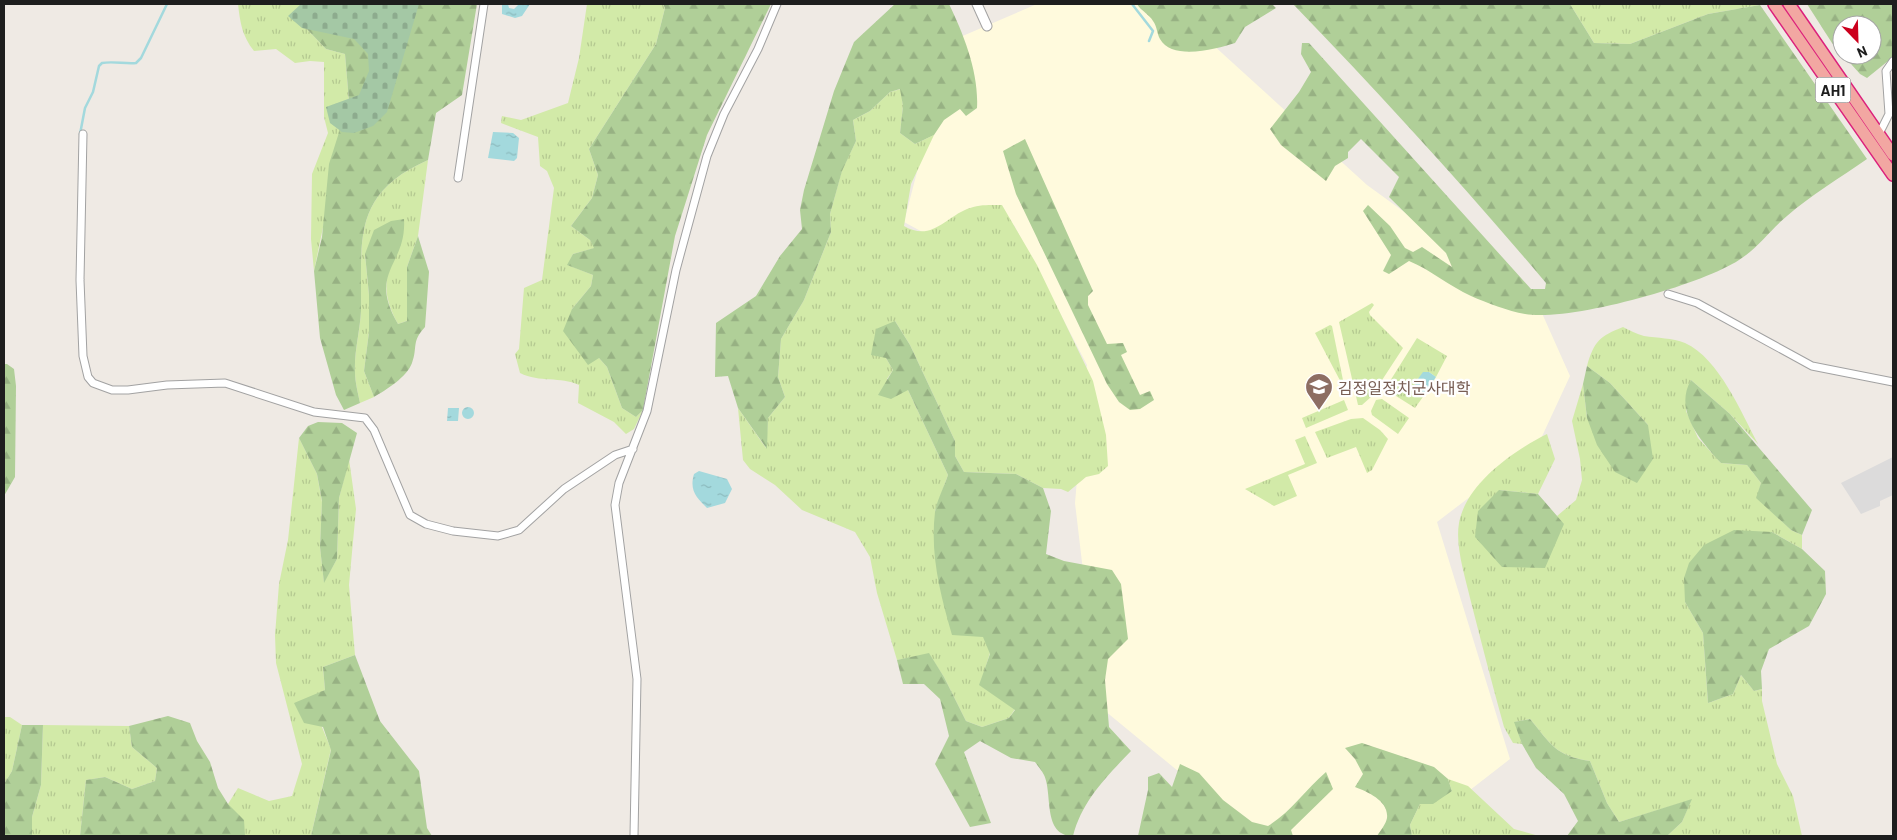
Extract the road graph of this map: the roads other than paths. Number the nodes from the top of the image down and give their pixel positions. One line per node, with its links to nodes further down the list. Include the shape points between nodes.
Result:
1 (484, 4): 12 (street)
2 (777, 4): 15 (street, via 707,156 676,270 647,410)
3 (977, 4): 6 (street)
4 (1774, 4): 11 (highway, AH1)
5 (1789, 4): 9 (highway, AH1)
6 (987, 26)
7 (1893, 61): 9 (street, via 1886,71 1888,114)
8 (83, 134): 15 (street, via 80,263 83,356 88,377 93,383 112,390 128,390 225,383 314,412 365,418 374,430 410,514 426,524 454,531 498,536 519,530 564,489 615,455)
9 (1879, 134): 10 (highway, AH1)
10 (1893, 155)
11 (1893, 175)
12 (458, 178)
13 (1668, 294): 14 (street, via 1697,303 1812,366)
14 (1893, 382)
15 (633, 449): 16 (street, via 619,483 615,505 637,679)
16 (634, 836)

